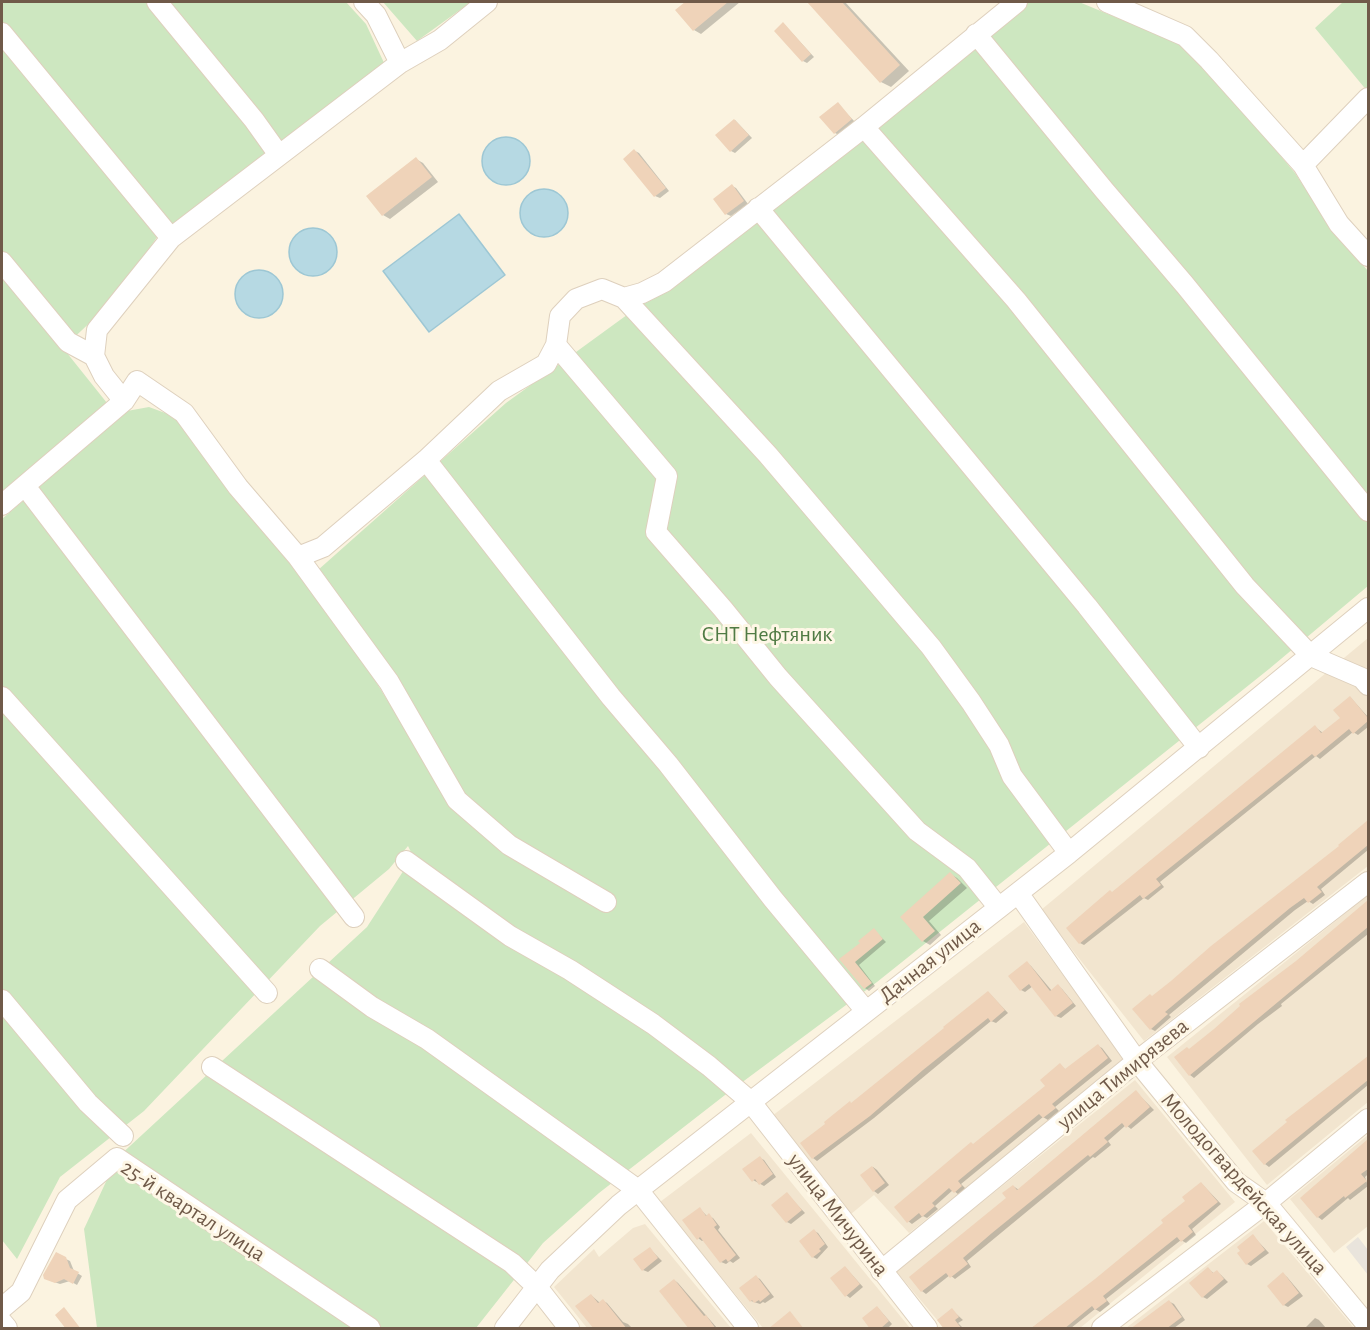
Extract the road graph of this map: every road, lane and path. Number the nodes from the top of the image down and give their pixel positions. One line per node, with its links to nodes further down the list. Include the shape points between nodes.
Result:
1 (157, 2): 11 (street)
2 (364, 2): 8 (street, via 376,15)
3 (487, 2): 8 (street, via 440,40)
4 (1017, 2): 7 (street)
5 (1107, 2): 12 (street, via 1185,36)
6 (2, 33): 14 (street)
7 (975, 34): 10 (street); 24 (street)
8 (400, 63): 11 (street)
9 (1368, 98): 12 (street)
10 (864, 127): 13 (street); 27 (street, via 1016,300 1245,586)
11 (279, 155): 14 (street)
12 (1302, 165): 15 (street, via 1339,224)
13 (758, 208): 17 (street, via 664,282); 30 (street, via 1087,606)
14 (171, 238): 19 (street, via 97,330)
15 (1368, 256)
16 (2, 262): 19 (street, via 68,342)
17 (624, 298): 18 (street, via 602,289 576,299 560,316); 31 (street, via 768,455 930,647 999,745 1012,776)
18 (556, 345): 21 (street, via 546,364 499,391); 36 (street, via 667,476 656,532 778,677 917,831 967,868)
19 (94, 356): 20 (street, via 104,376)
20 (124, 400): 22 (street); 25 (street, via 137,381 184,413 238,487)
21 (426, 460): 25 (street, via 323,547); 41 (street, via 611,697)
22 (25, 486): 23 (street); 37 (street)
23 (4, 498)
24 (1368, 511)
25 (298, 557): 35 (street, via 389,682 457,800 508,845)
26 (1368, 608): 27 (street, Дачная улица)
27 (1311, 656): 28 (street, via 1362,678); 30 (street, Дачная улица)
28 (1368, 685)
29 (2, 697): 39 (street)
30 (1199, 748): 31 (street, Дачная улица)
31 (1069, 853): 34 (street, Дачная улица)
32 (406, 861): 44 (street, улица Мичурина, via 510,936 653,1024)
33 (1368, 882): 42 (street, улица Тимирязева)
34 (1018, 893): 36 (street, Дачная улица); 42 (street, Молодогвардейская улица)
35 (606, 902)
36 (999, 908): 41 (street, Дачная улица)
37 (354, 917)
38 (320, 969): 47 (street, via 427,1039)
39 (267, 993)
40 (2, 1000): 46 (street, via 88,1103)
41 (866, 1011): 44 (street, Дачная улица)
42 (1137, 1061): 48 (street, Молодогвардейская улица, via 1236,1182); 49 (street, улица Тимирязева)
43 (212, 1067): 50 (street, via 512,1263)
44 (750, 1101): 47 (street, Дачная улица); 49 (street, улица Мичурина)
45 (1368, 1119): 48 (street)
46 (123, 1136)
47 (638, 1190): 50 (street, Дачная улица, via 587,1234); 57 (street)
48 (1266, 1203): 52 (street, Молодогвардейская улица); 53 (street)
49 (881, 1271): 58 (street, улица Мичурина)
50 (537, 1287): 55 (street, Дачная улица); 56 (street)
51 (3, 1321): 54 (street, 25-й квартал улица, via 67,1200 117,1158)
52 (1368, 1326)
53 (1105, 1328)
54 (370, 1329)
55 (505, 1329)
56 (569, 1329)
57 (748, 1329)
58 (927, 1329)

